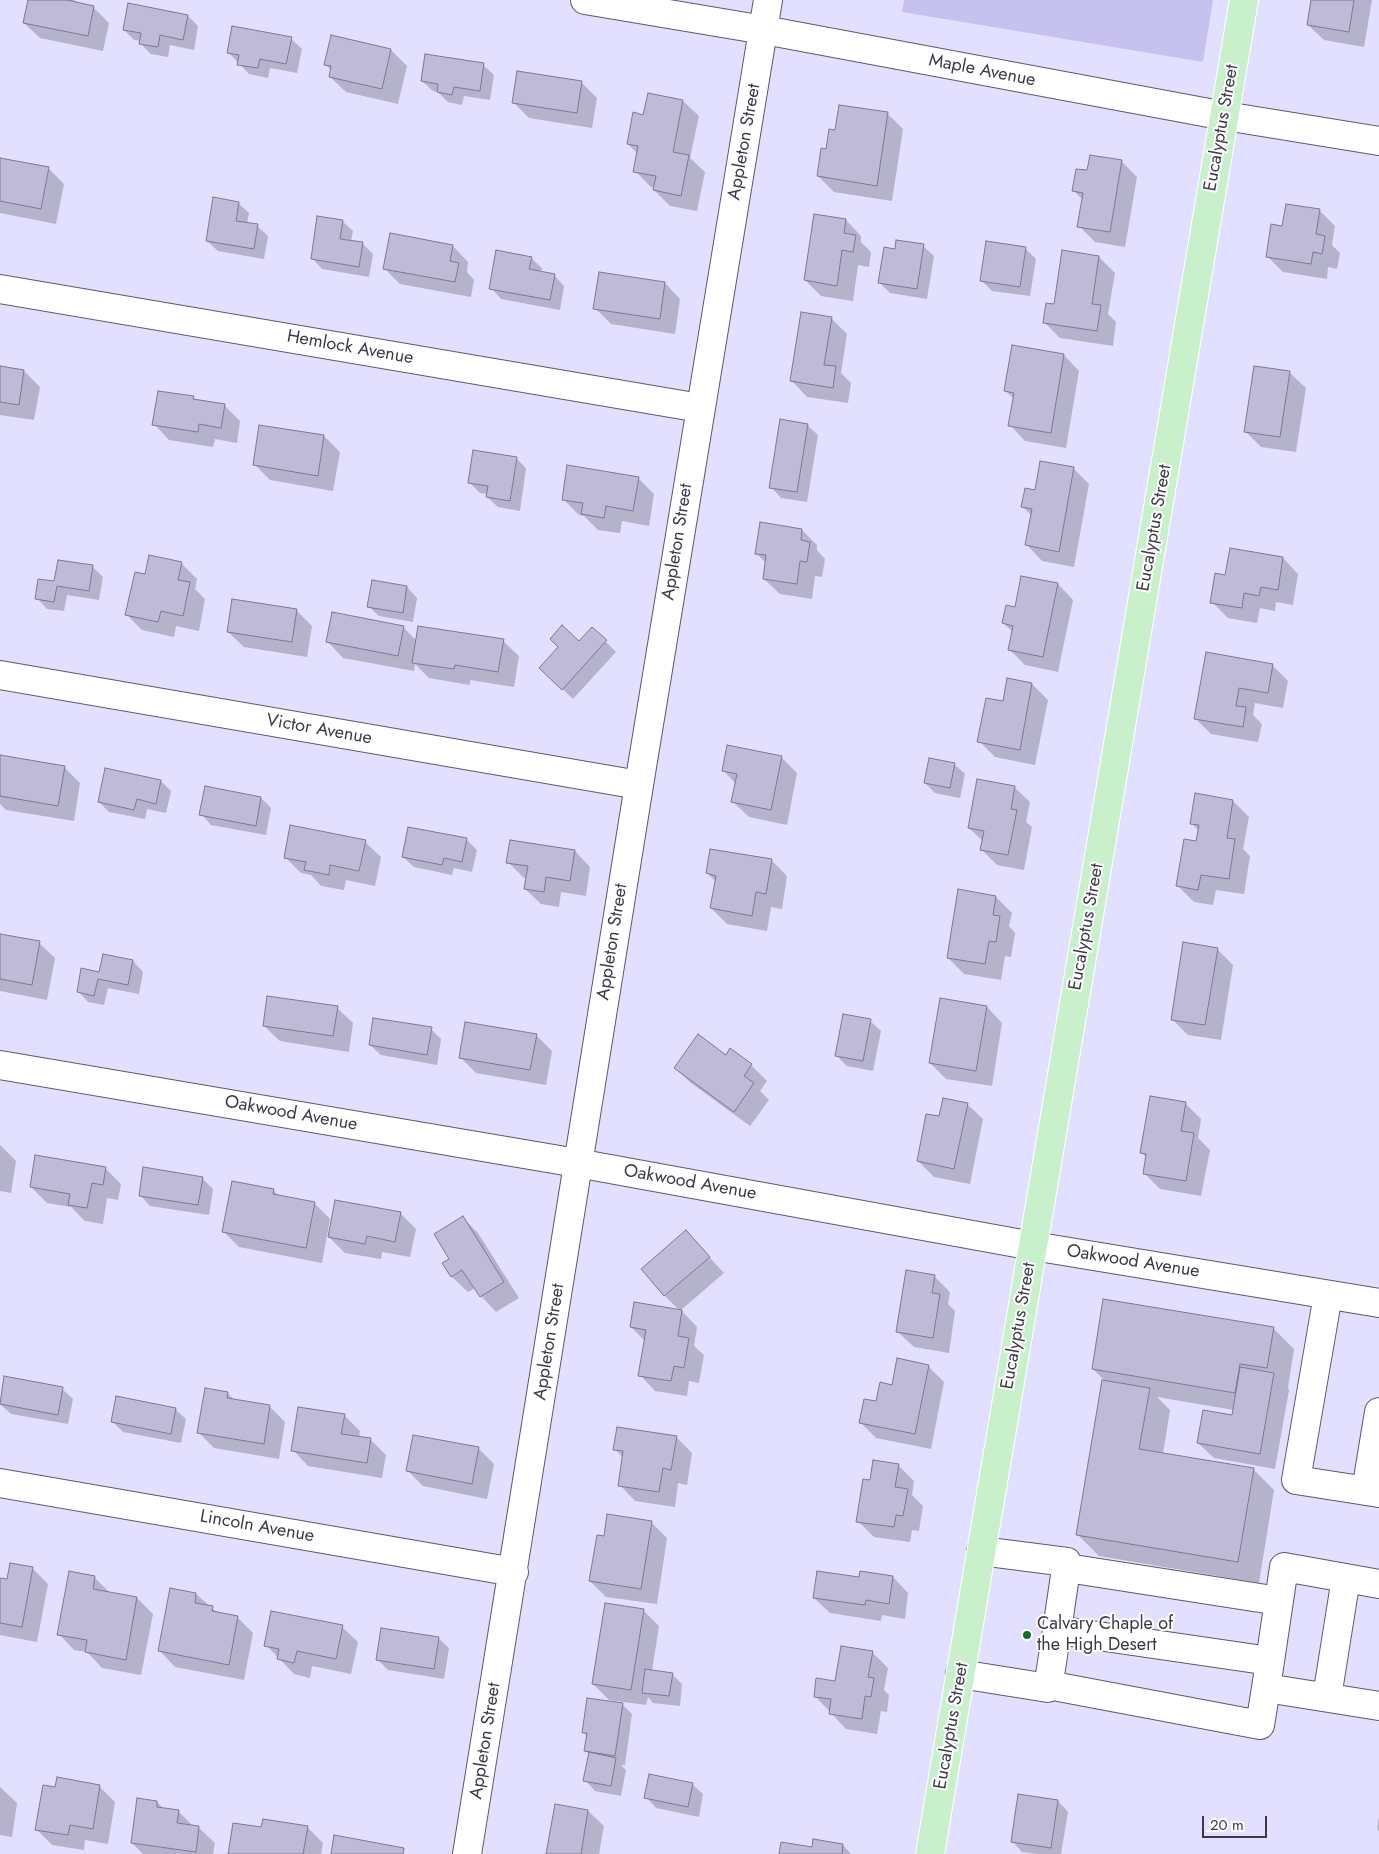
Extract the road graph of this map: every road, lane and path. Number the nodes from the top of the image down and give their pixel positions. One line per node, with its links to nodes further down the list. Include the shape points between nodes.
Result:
1 (585, 0): 4 (street, Maple Avenue)
2 (768, 0): 4 (street, Appleton Street)
3 (1244, 0): 5 (main road, Eucalyptus Street)
4 (764, 30): 5 (street, Maple Avenue); 8 (street, Appleton Street)
5 (1225, 116): 6 (street, Maple Avenue); 13 (main road, Eucalyptus Street)
6 (1379, 141)
7 (0, 289): 8 (street, Hemlock Avenue)
8 (700, 408): 10 (street, Appleton Street)
9 (0, 675): 10 (street, Victor Avenue)
10 (639, 785): 12 (street, Appleton Street)
11 (0, 1065): 12 (street, Oakwood Avenue)
12 (578, 1163): 13 (street, Oakwood Avenue); 21 (street, Appleton Street)
13 (1033, 1246): 14 (street, Oakwood Avenue); 19 (main road, Eucalyptus Street)
14 (1328, 1294): 15 (street, Oakwood Avenue); 18 (street, via 1296,1480)
15 (1379, 1303)
16 (1379, 1412): 18 (street)
17 (0, 1483): 21 (street, Lincoln Avenue)
18 (1373, 1492)
19 (981, 1551): 20 (street, via 1067,1562); 27 (main road, Eucalyptus Street)
20 (1066, 1568): 24 (street); 25 (street)
21 (514, 1572): 32 (street, Appleton Street)
22 (1346, 1578): 23 (street); 24 (street, via 1284,1567); 30 (street)
23 (1379, 1584)
24 (1279, 1601): 26 (street)
25 (1058, 1630): 26 (street); 28 (street)
26 (1270, 1661): 29 (street)
27 (960, 1674): 28 (street); 33 (main road, Eucalyptus Street)
28 (1048, 1686): 29 (street, via 1260,1725)
29 (1266, 1688): 30 (street)
30 (1327, 1697): 31 (street)
31 (1379, 1706)
32 (467, 1854)
33 (930, 1854)

